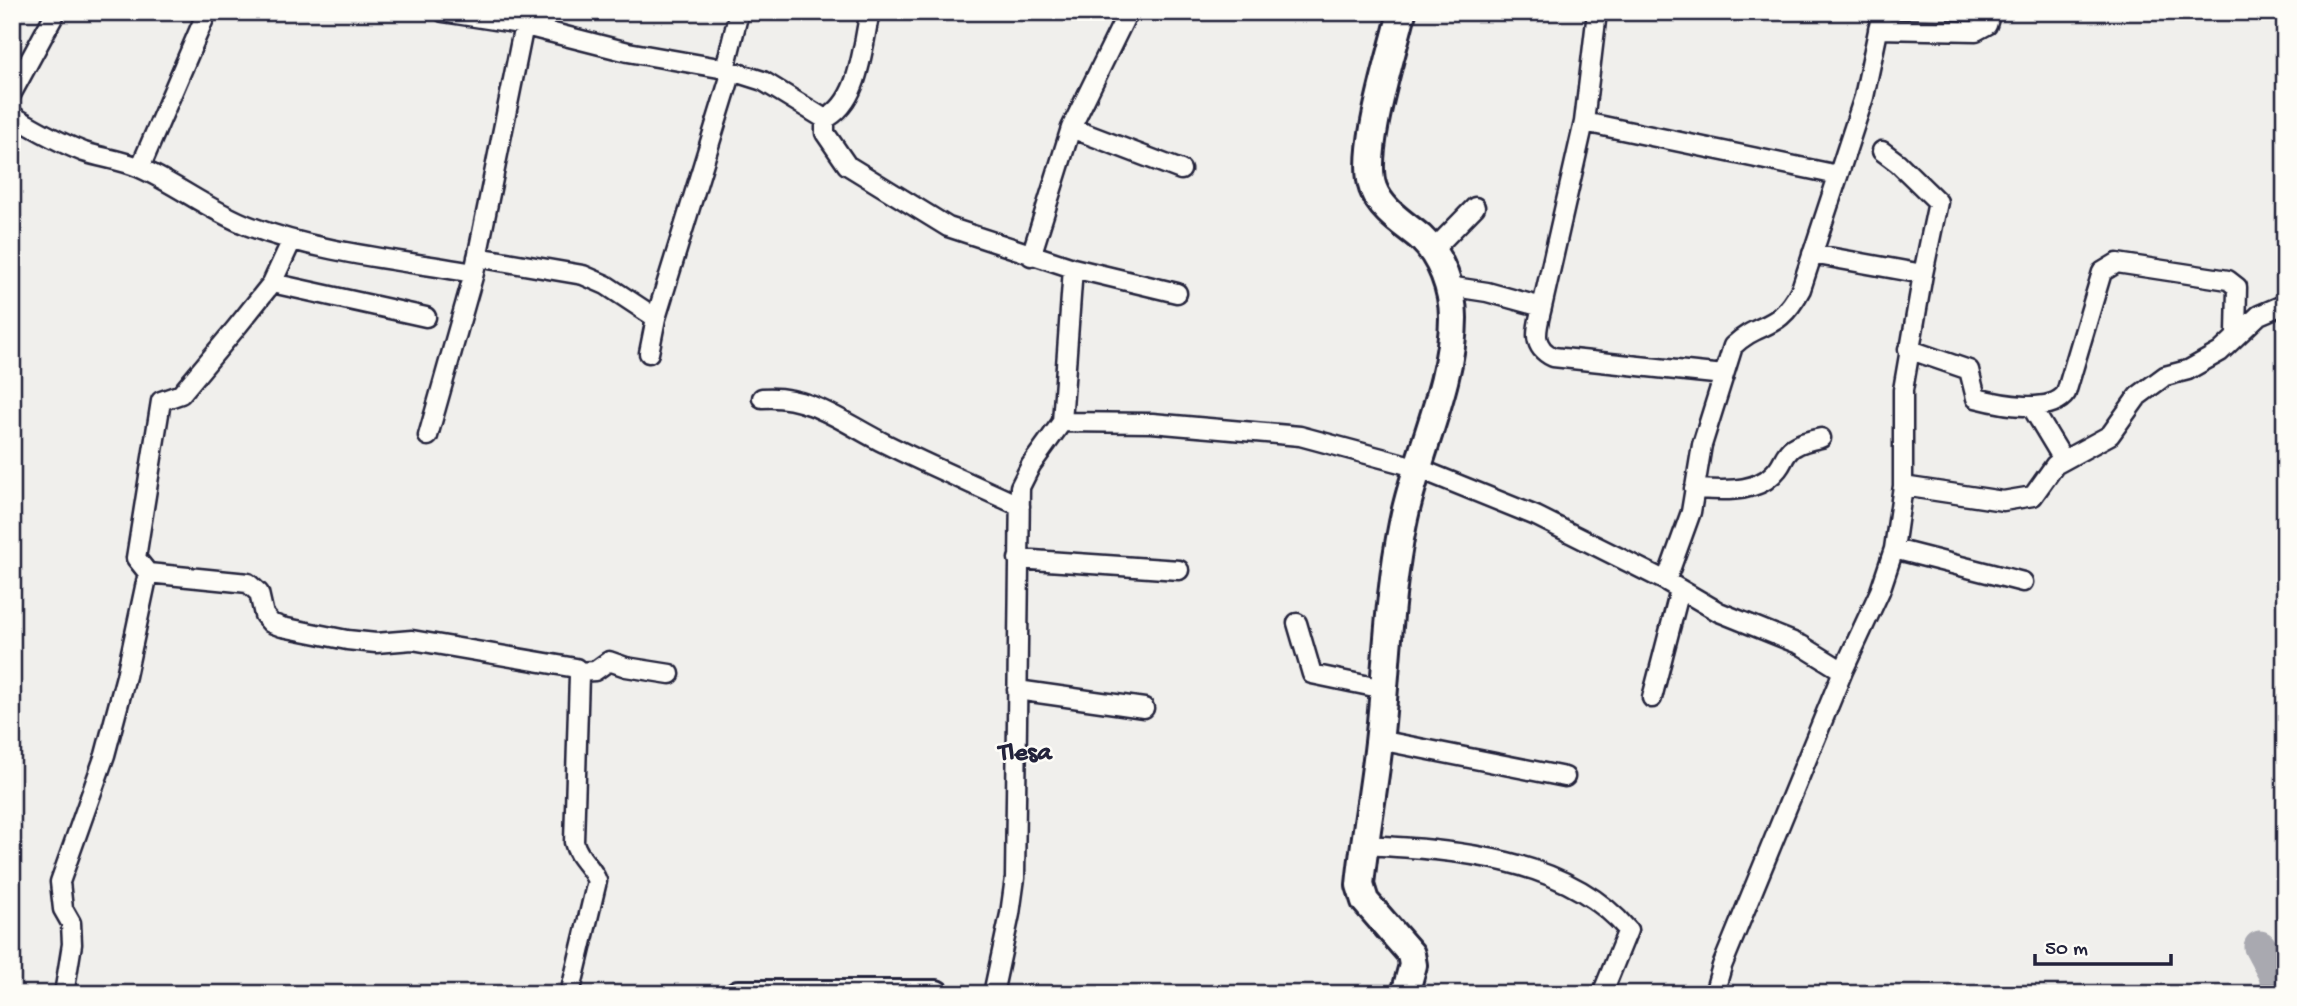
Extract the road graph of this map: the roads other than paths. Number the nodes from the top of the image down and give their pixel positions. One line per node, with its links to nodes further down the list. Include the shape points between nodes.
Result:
1 (56, 12): 14 (street)
2 (207, 12): 20 (street)
3 (443, 12): 10 (street)
4 (739, 12): 13 (street)
5 (870, 12): 16 (street, via 850,93 844,106)
6 (1128, 12): 18 (street)
7 (1402, 12): 25 (main road, via 1370,173 1383,205)
8 (1597, 12): 17 (street)
9 (1991, 12): 11 (street, via 1987,25 1976,31)
10 (505, 17): 12 (street)
11 (1880, 21): 22 (street, via 1864,97)
12 (524, 25): 13 (street, via 628,52); 28 (street)
13 (729, 70): 16 (street, via 762,81); 37 (street)
14 (12, 93)
15 (12, 115): 20 (street, via 85,152)
16 (825, 119): 27 (street, via 825,133 847,165 948,227)
17 (1584, 122): 22 (street); 35 (street)
18 (1071, 128): 21 (street); 27 (street)
19 (1882, 151): 30 (street, via 1938,202)
20 (140, 168): 24 (street, via 205,206)
21 (1181, 170)
22 (1838, 175): 26 (street)
23 (1475, 206): 25 (street)
24 (292, 240): 28 (street, via 362,255); 31 (street)
25 (1433, 250): 32 (main road)
26 (1812, 254): 30 (street); 41 (street, via 1789,311 1775,323 1742,337 1733,346)
27 (1031, 256): 29 (street)
28 (475, 265): 37 (street, via 583,275); 45 (street)
29 (1073, 268): 33 (street); 44 (street)
30 (1923, 274): 39 (street)
31 (272, 283): 36 (street); 55 (street, via 181,394 161,401 136,558)
32 (1448, 286): 35 (street); 48 (main road, via 1454,316 1447,374)
33 (1177, 293)
34 (2285, 304): 38 (street, via 2259,315)
35 (1542, 307): 41 (street, via 1537,343 1553,357)
36 (426, 317)
37 (656, 317): 40 (street)
38 (2236, 335): 43 (street, via 2237,286 2228,280 2112,264 2102,272 2066,393 2054,405); 47 (street, via 2220,352 2188,370 2165,376 2138,396 2110,435)
39 (1908, 349): 43 (street, via 1969,370 1976,398); 49 (street, via 1903,390)
40 (649, 353)
41 (1724, 375): 50 (street, via 1702,445)
42 (762, 398): 51 (street, via 782,396 813,405)
43 (2031, 406): 47 (street)
44 (1062, 422): 48 (street, via 1152,423 1300,436); 51 (street, via 1023,478)
45 (428, 436)
46 (1821, 438): 50 (street, via 1788,449 1766,480 1724,491)
47 (2063, 459): 49 (street, via 2040,489 2025,499 2003,501)
48 (1415, 467): 57 (street, via 1536,516); 62 (main road, via 1397,555)
49 (1903, 486): 52 (street)
50 (1695, 489): 57 (street)
51 (1020, 506): 53 (street)
52 (1894, 550): 56 (street); 59 (street)
53 (1018, 559): 54 (street); 63 (street)
54 (1179, 570)
55 (148, 573): 60 (street, via 248,583 259,593 264,615 271,623 317,635 376,643 412,640 573,667); 70 (street, via 105,755 60,882 72,944)
56 (2023, 582)
57 (1673, 586): 59 (street, via 1719,612 1801,645); 64 (street)
58 (1297, 623): 62 (street, via 1312,674)
59 (1843, 671): 77 (street)
60 (578, 672): 61 (street, via 595,671 609,661); 71 (street, via 574,842 577,855 597,881)
61 (670, 674)
62 (1384, 689): 66 (main road)
63 (1017, 690): 65 (street); 74 (street, via 1015,878)
64 (1652, 698)
65 (1144, 708)
66 (1379, 740): 67 (street); 68 (main road)
67 (1565, 777)
68 (1366, 845): 75 (main road, via 1361,894 1411,954 1413,965); 76 (street, via 1433,849 1532,868 1597,903 1628,930)
69 (881, 993): 72 (main road); 73 (main road)
70 (64, 994)
71 (570, 994)
72 (738, 994)
73 (936, 994)
74 (993, 994)
75 (1405, 994)
76 (1602, 994)
77 (1714, 994)

